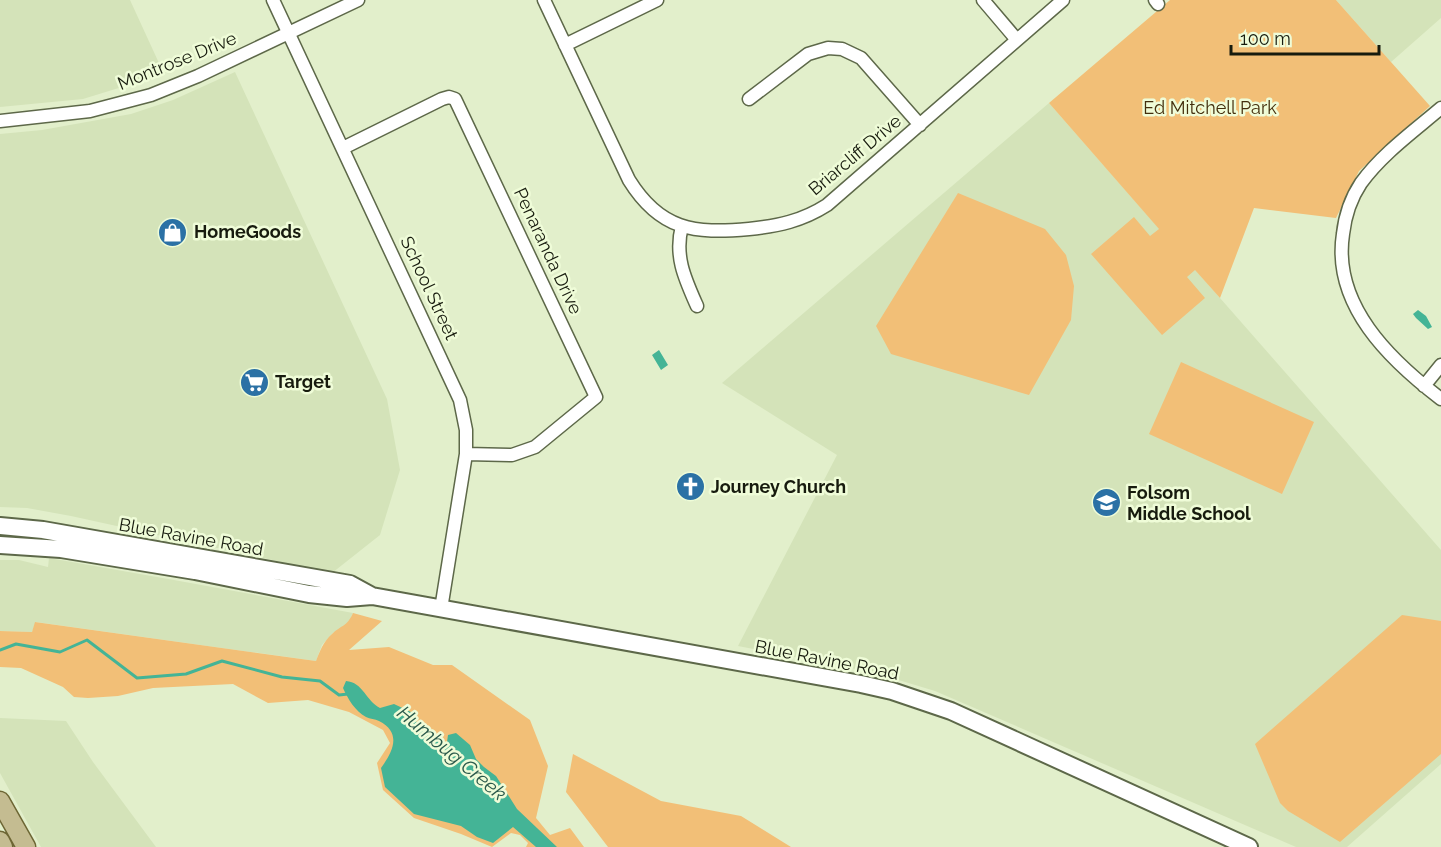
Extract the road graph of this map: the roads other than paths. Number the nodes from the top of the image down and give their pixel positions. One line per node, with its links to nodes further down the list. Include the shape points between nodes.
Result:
1 (273, 0): 7 (street, School Street)
2 (358, 0): 7 (street, Montrose Drive)
3 (544, 0): 9 (street, Briarcliff Drive)
4 (657, 0): 9 (street)
5 (983, 0): 8 (street)
6 (1064, 0): 8 (street, Briarcliff Drive)
7 (289, 33): 12 (street, Montrose Drive, via 151,95 90,111); 14 (street, School Street)
8 (1017, 40): 13 (street, Briarcliff Drive)
9 (565, 45): 15 (street, Briarcliff Drive, via 628,180 656,212)
10 (749, 99): 13 (street, via 808,54 835,48 861,58)
11 (1441, 108): 18 (street, via 1372,169 1350,206 1342,240 1344,275 1359,315)
12 (0, 121)
13 (920, 125): 15 (street, Briarcliff Drive, via 827,205 800,220 714,232)
14 (343, 148): 20 (street, School Street, via 455,385 464,415); 20 (street, Penaranda Drive, via 442,99 453,98 596,397 535,447 512,455)
15 (682, 226): 16 (street, via 678,250 681,267)
16 (697, 306)
17 (1441, 365): 18 (street)
18 (1424, 386): 19 (street)
19 (1441, 399)
20 (466, 454): 28 (street, School Street)
21 (0, 526): 22 (main road, Blue Ravine Road)
22 (85, 538): 24 (main road, via 73,542 50,538); 25 (main road, Blue Ravine Road)
23 (0, 545): 24 (main road, Blue Ravine Road)
24 (34, 548): 26 (main road, Blue Ravine Road, via 73,551)
25 (322, 580): 26 (main road, via 317,586 274,580); 27 (main road, Blue Ravine Road, via 350,584)
26 (257, 584): 27 (main road, Blue Ravine Road, via 346,598)
27 (372, 596): 28 (main road, Blue Ravine Road)
28 (441, 609): 35 (main road, Blue Ravine Road, via 892,691 951,711)
29 (0, 801): 34 (main road)
30 (0, 823): 33 (main road)
31 (0, 842): 32 (main road)
32 (3, 847)
33 (14, 847)
34 (26, 847)
35 (1249, 847)

